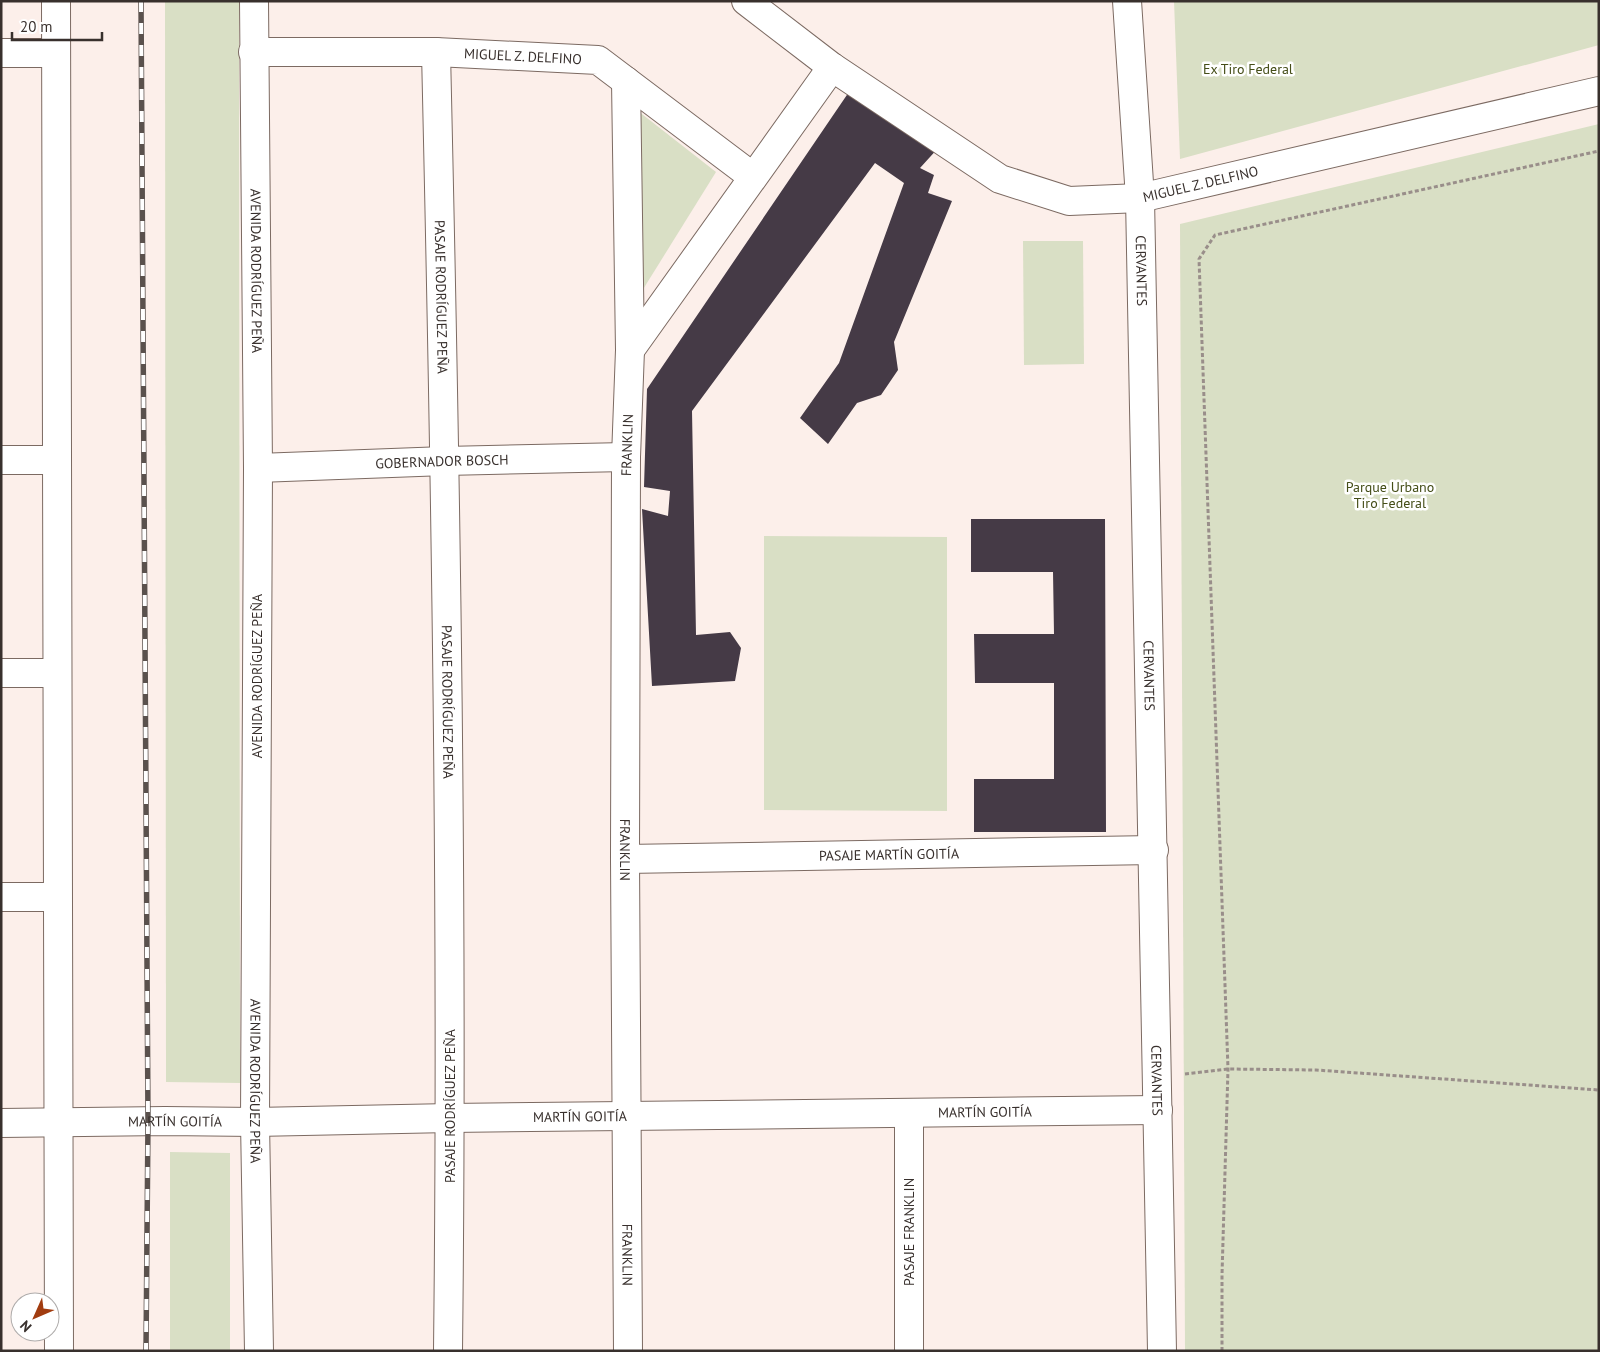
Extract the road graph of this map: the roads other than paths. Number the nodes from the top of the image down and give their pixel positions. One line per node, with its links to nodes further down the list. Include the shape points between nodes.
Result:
1 (56, 1): 8 (street)
2 (254, 1): 5 (street, AVENIDA RODRÍGUEZ PEÑA)
3 (746, 1): 9 (street, MIGUEL Z. DELFINO)
4 (1127, 1): 13 (street, CERVANTES)
5 (253, 52): 6 (street, MIGUEL Z. DELFINO); 19 (street, AVENIDA RODRÍGUEZ PEÑA)
6 (436, 52): 10 (street, MIGUEL Z. DELFINO, via 598,60); 18 (street, PASAJE RODRÍGUEZ PEÑA)
7 (1, 53): 8 (street)
8 (56, 53): 17 (street)
9 (832, 67): 12 (street); 13 (street, MIGUEL Z. DELFINO, via 1000,179 1069,200)
10 (626, 81): 12 (street, MIGUEL Z. DELFINO); 14 (street, FRANKLIN)
11 (1599, 91): 13 (street, MIGUEL Z. DELFINO)
12 (754, 177): 14 (street)
13 (1140, 198): 22 (street, CERVANTES)
14 (630, 350): 15 (street, FRANKLIN)
15 (626, 457): 18 (street, GOBERNADOR BOSCH); 23 (street, FRANKLIN)
16 (1, 460): 17 (street)
17 (56, 460): 21 (street)
18 (445, 460): 19 (street, GOBERNADOR BOSCH); 29 (street, PASAJE RODRÍGUEZ PEÑA)
19 (258, 468): 31 (street, AVENIDA RODRÍGUEZ PEÑA)
20 (1, 673): 21 (street)
21 (57, 673): 25 (street)
22 (1154, 850): 23 (street, PASAJE MARTÍN GOITÍA); 26 (street, CERVANTES)
23 (625, 859): 28 (street, FRANKLIN)
24 (1, 897): 25 (street)
25 (57, 897): 30 (street)
26 (1158, 1110): 27 (street, MARTÍN GOITÍA); 38 (street, CERVANTES)
27 (910, 1113): 28 (street, MARTÍN GOITÍA); 37 (street, PASAJE FRANKLIN)
28 (627, 1116): 29 (street, MARTÍN GOITÍA); 36 (street, FRANKLIN)
29 (450, 1118): 31 (street, MARTÍN GOITÍA); 35 (street, PASAJE RODRÍGUEZ PEÑA)
30 (60, 1122): 31 (street, MARTÍN GOITÍA); 32 (street, MARTÍN GOITÍA); 33 (street)
31 (255, 1122): 34 (street, AVENIDA RODRÍGUEZ PEÑA)
32 (1, 1123)
33 (59, 1351)
34 (259, 1351)
35 (448, 1351)
36 (628, 1351)
37 (909, 1351)
38 (1162, 1351)

